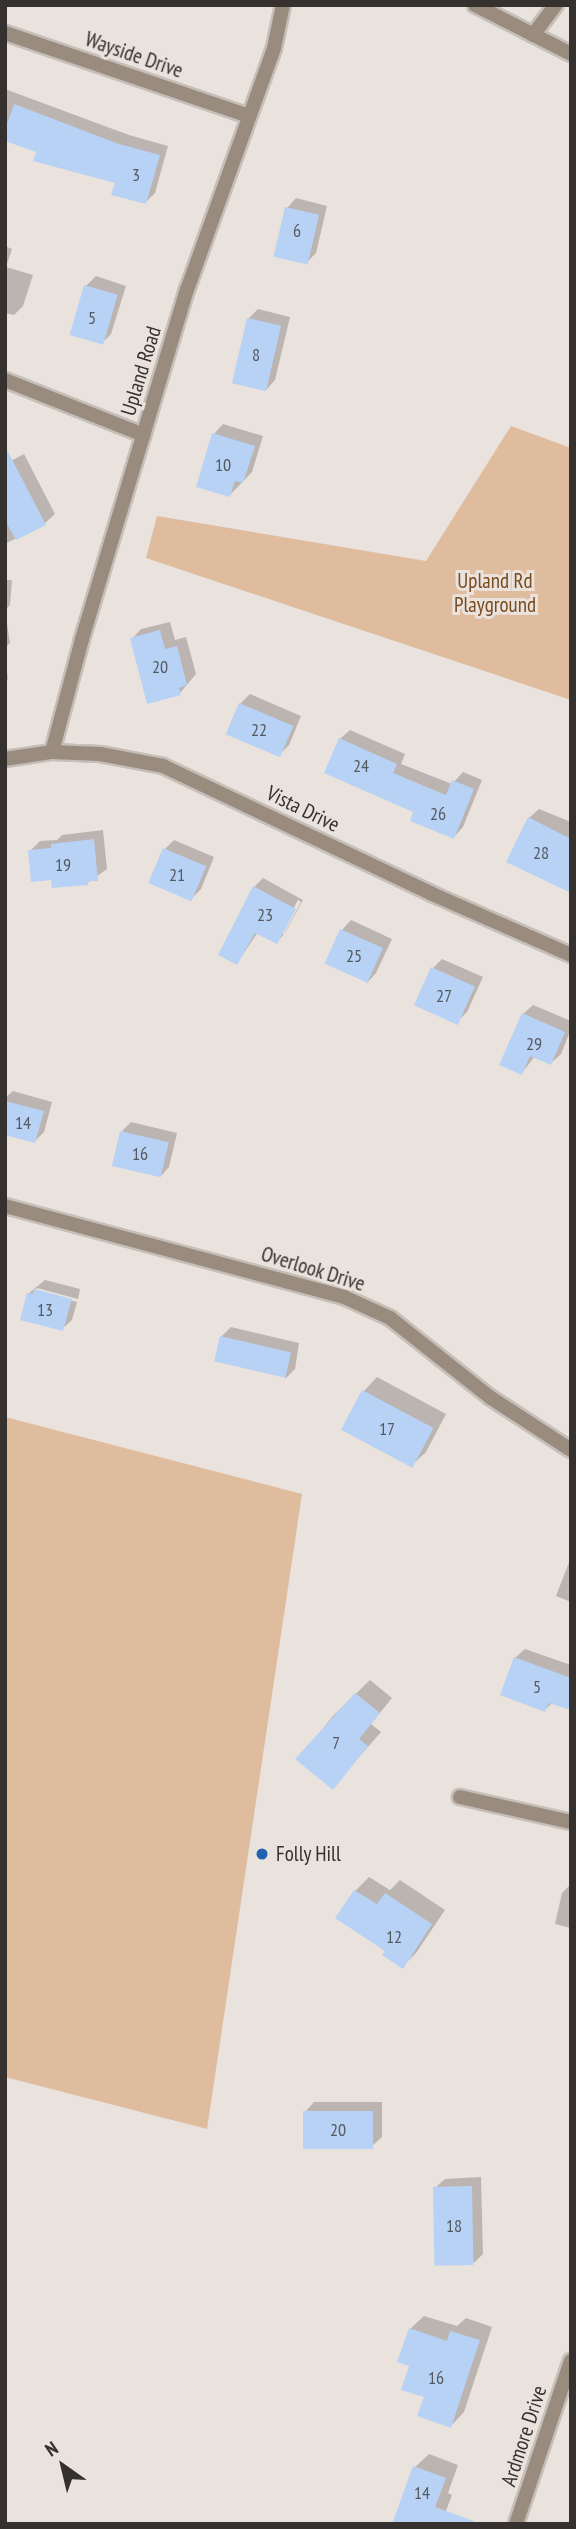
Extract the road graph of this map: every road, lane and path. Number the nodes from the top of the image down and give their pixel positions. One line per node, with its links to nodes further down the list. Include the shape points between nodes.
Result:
1 (283, 5): 7 (street, Upland Road, via 274,48)
2 (475, 5): 5 (street)
3 (556, 5): 5 (street)
4 (5, 33): 7 (street, Wayside Drive)
5 (533, 34): 6 (street)
6 (571, 54)
7 (249, 116): 9 (street, Upland Road, via 187,290)
8 (5, 380): 9 (street)
9 (144, 435): 10 (street, Upland Road)
10 (51, 752): 11 (street, Vista Drive); 12 (street, Vista Drive, via 100,754 163,766)
11 (5, 759)
12 (571, 955)
13 (5, 1206): 14 (street, Overlook Drive, via 344,1297 390,1318 491,1398)
14 (571, 1450)
15 (460, 1797): 16 (street)
16 (571, 1822)
17 (571, 2361): 18 (street, Ardmore Drive)
18 (516, 2524)

